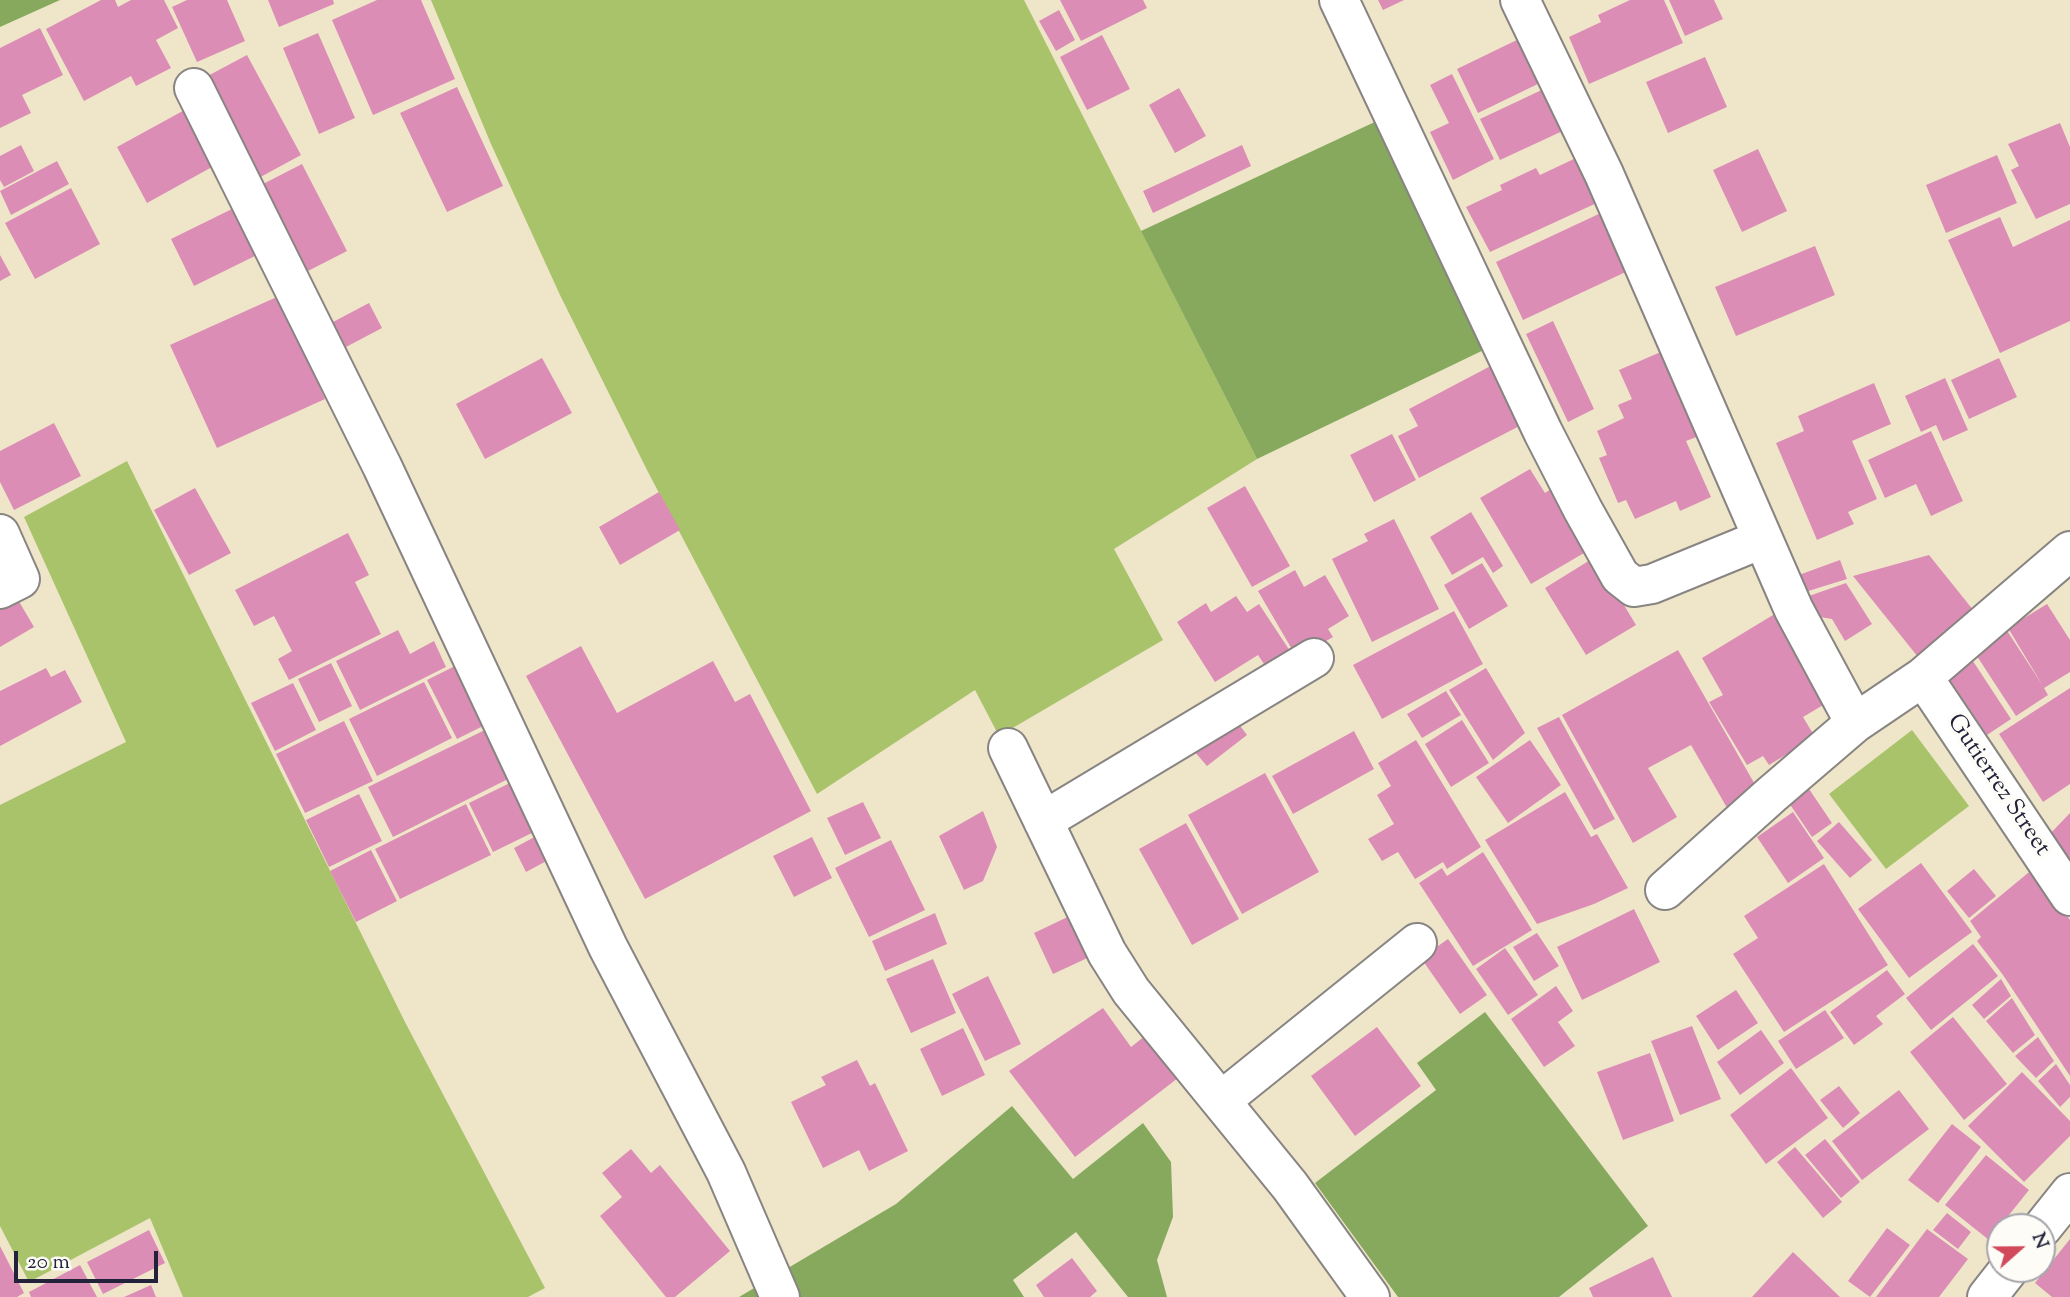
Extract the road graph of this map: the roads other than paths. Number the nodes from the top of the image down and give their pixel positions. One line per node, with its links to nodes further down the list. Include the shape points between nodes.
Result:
1 (1339, 0): 5 (street, via 1543,432 1620,576 1634,587 1652,584)
2 (1520, 0): 5 (street, via 1604,174)
3 (194, 88): 20 (street, via 382,466 608,947 726,1172)
4 (0, 534): 7 (street, via 20,579)
5 (1762, 540): 10 (street)
6 (2070, 551): 9 (street)
7 (0, 589)
8 (1314, 658): 12 (street)
9 (1923, 677): 10 (street); 14 (street, Gutierrez Street)
10 (1855, 723): 13 (street)
11 (1008, 748): 12 (street)
12 (1043, 821): 16 (street, via 1130,991)
13 (1665, 890)
14 (2070, 896)
15 (1417, 943): 16 (street)
16 (1222, 1100): 21 (street)
17 (2070, 1193): 18 (street)
18 (2054, 1213)
19 (1998, 1283): 22 (street)
20 (780, 1297)
21 (1370, 1297)
22 (1987, 1297)

